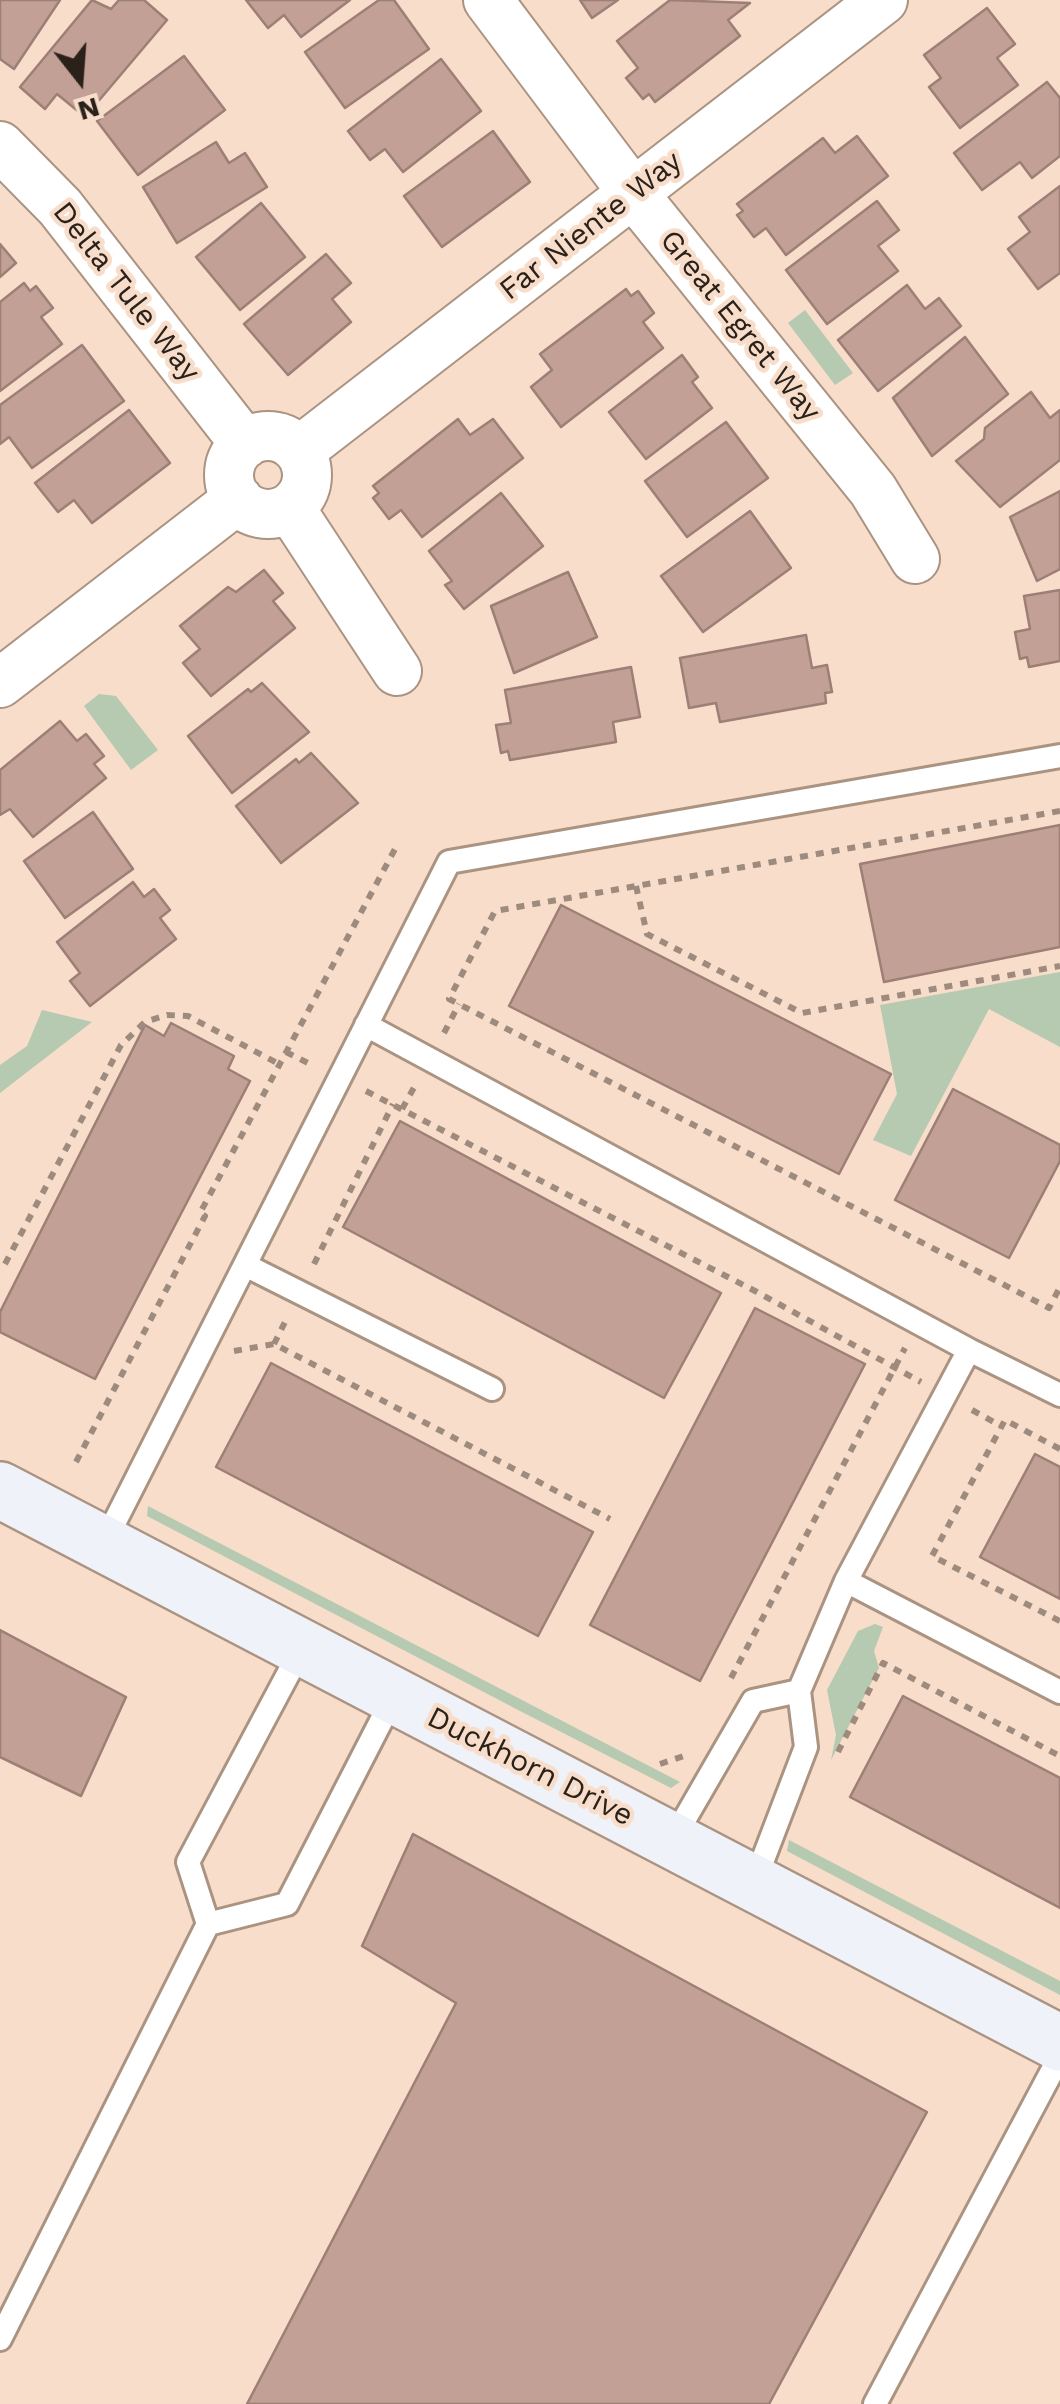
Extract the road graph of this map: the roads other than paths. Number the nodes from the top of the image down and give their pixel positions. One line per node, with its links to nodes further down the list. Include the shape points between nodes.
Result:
1 (488, 0): 4 (street, Great Egret Way)
2 (883, 0): 4 (street, Far Niente Way)
3 (0, 146): 5 (street, Delta Tule Way, via 60,206)
4 (634, 193): 6 (street, Far Niente Way); 9 (street, Great Egret Way, via 873,490)
5 (244, 444): 6 (street, via 272,436); 7 (street, via 229,470)
6 (300, 451): 8 (street, via 307,484)
7 (238, 500): 8 (street, via 262,514); 11 (street)
8 (290, 508): 10 (street)
9 (915, 559)
10 (397, 670)
11 (0, 684)
12 (1060, 756): 13 (lane, via 449,862)
13 (366, 1025): 14 (lane); 15 (lane)
14 (245, 1264): 16 (lane); 19 (lane)
15 (969, 1350): 17 (lane); 20 (lane)
16 (492, 1388)
17 (1060, 1395)
18 (0, 1490): 19 (street, Duckhorn Drive)
19 (102, 1545): 21 (street, Duckhorn Drive)
20 (846, 1581): 22 (lane); 23 (lane)
21 (302, 1648): 24 (street, Duckhorn Drive); 27 (lane, via 188,1862)
22 (799, 1691): 25 (lane, via 753,1701); 26 (lane, via 806,1746)
23 (1060, 1692)
24 (394, 1696): 25 (street, Duckhorn Drive); 27 (lane, via 287,1904)
25 (672, 1840): 26 (street, Duckhorn Drive)
26 (754, 1883): 28 (street, Duckhorn Drive)
27 (208, 1924): 30 (lane)
28 (1060, 2042)
29 (1060, 2056): 31 (lane)
30 (0, 2340)
31 (874, 2404)

